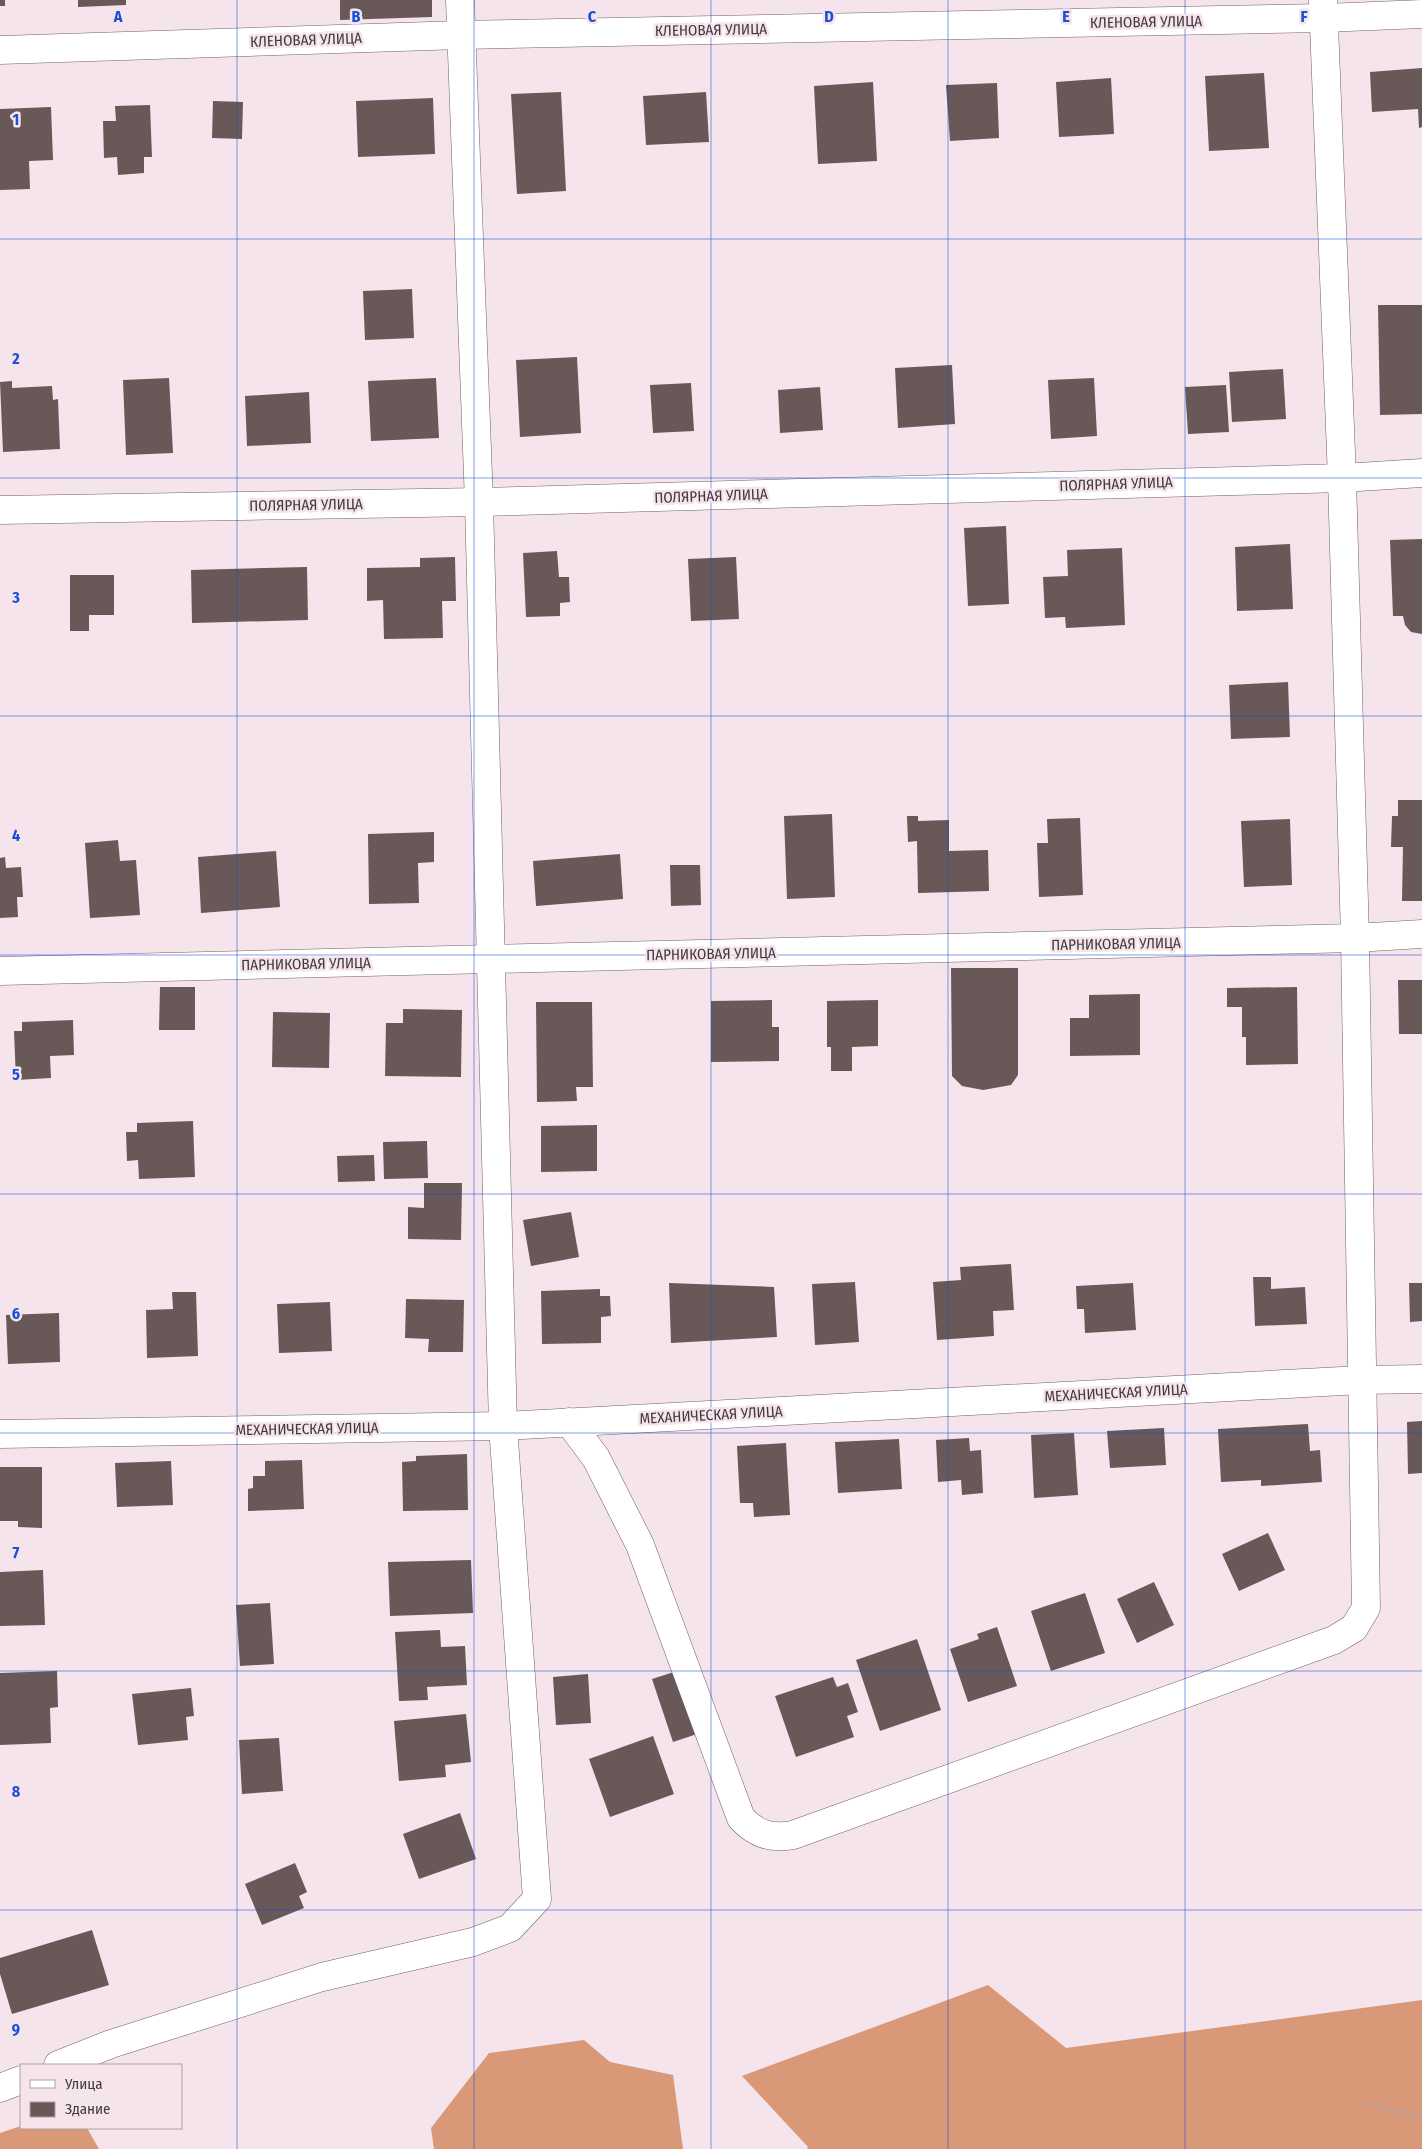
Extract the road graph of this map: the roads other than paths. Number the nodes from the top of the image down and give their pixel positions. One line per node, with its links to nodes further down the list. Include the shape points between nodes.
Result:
1 (460, 0): 4 (street)
2 (1324, 9): 3 (street, КЛЕНОВАЯ УЛИЦА); 4 (street, КЛЕНОВАЯ УЛИЦА); 7 (street)
3 (1422, 14)
4 (461, 35): 5 (street, КЛЕНОВАЯ УЛИЦА); 8 (street)
5 (0, 50)
6 (1422, 472): 7 (street, ПОЛЯРНАЯ УЛИЦА)
7 (1342, 478): 8 (street, ПОЛЯРНАЯ УЛИЦА); 11 (street)
8 (478, 502): 9 (street, ПОЛЯРНАЯ УЛИЦА); 12 (street)
9 (0, 510)
10 (1422, 934): 11 (street, ПАРНИКОВАЯ УЛИЦА)
11 (1355, 938): 12 (street, ПАРНИКОВАЯ УЛИЦА); 15 (street)
12 (491, 960): 13 (street, ПАРНИКОВАЯ УЛИЦА); 17 (street)
13 (0, 970)
14 (1422, 1379): 15 (street, МЕХАНИЧЕСКАЯ УЛИЦА)
15 (1361, 1380): 16 (street, МЕХАНИЧЕСКАЯ УЛИЦА); 16 (street, via 1366,1608 1354,1628 1334,1640 778,1838 752,1829 741,1818 640,1545 596,1458)
16 (569, 1422): 17 (street, МЕХАНИЧЕСКАЯ УЛИЦА)
17 (503, 1426): 18 (street, МЕХАНИЧЕСКАЯ УЛИЦА); 19 (street, via 537,1899 510,1928 473,1942 322,1976 111,2044)
18 (0, 1434)
19 (61, 2064)
20 (20, 2080): 21 (street)
21 (0, 2088)

